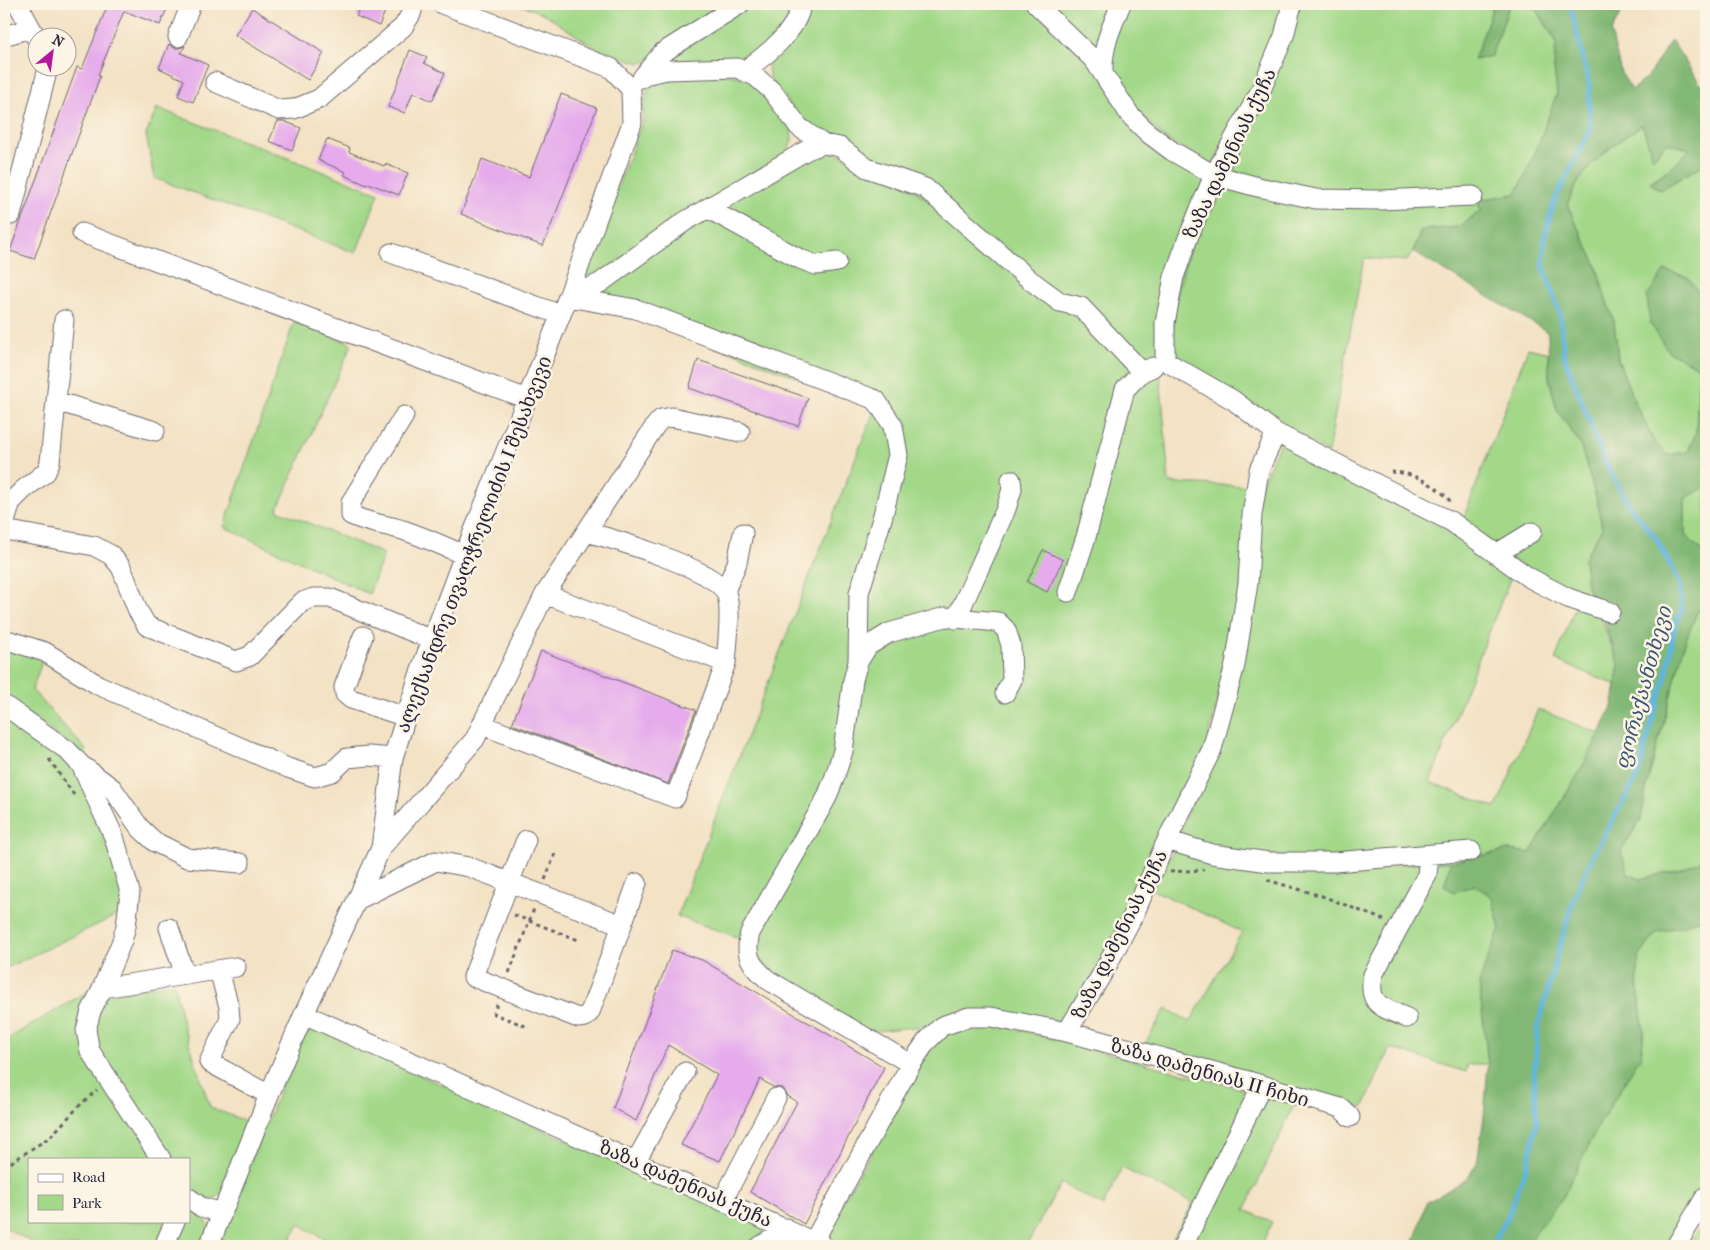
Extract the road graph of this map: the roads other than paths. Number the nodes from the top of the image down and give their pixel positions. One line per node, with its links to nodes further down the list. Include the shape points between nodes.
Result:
1 (18, 4): 10 (street)
2 (191, 4): 13 (street)
3 (414, 4): 18 (street, via 403,27 319,99 294,109 280,110)
4 (442, 4): 19 (street, via 611,68)
5 (740, 4): 16 (street, via 662,53)
6 (801, 4): 14 (street, via 792,28)
7 (1036, 4): 15 (street, via 1094,60)
8 (1121, 4): 15 (street, via 1108,34)
9 (1292, 4): 21 (street, ზაზა დამენიას ქუჩა, via 1284,36 1261,90)
10 (31, 28)
11 (28, 34): 12 (street)
12 (4, 36)
13 (178, 37)
14 (744, 72): 16 (street, via 737,68 667,70); 20 (street, via 755,76 799,127)
15 (1102, 73): 21 (street, via 1130,115 1148,133)
16 (644, 76): 19 (street)
17 (45, 78): 24 (street, via 11,215)
18 (215, 82)
19 (631, 89): 28 (street, ალექსანდრე თვალჭრელიძის I შესახვევი, via 632,124)
20 (823, 144): 23 (street); 32 (street, via 840,148 867,168 925,188 1030,280 1060,302 1081,307)
21 (1214, 175): 22 (street, via 1316,199); 31 (street, ზაზა დამენიას ქუჩა, via 1174,277 1165,323)
22 (1473, 196)
23 (707, 208): 27 (street, via 800,259 816,265); 28 (street, via 600,283)
24 (4, 212)
25 (82, 233): 33 (street)
26 (391, 253): 29 (street)
27 (838, 262)
28 (568, 297): 29 (street, ალექსანდრე თვალჭრელიძის I შესახვევი); 55 (street, via 636,309 876,400 893,426 898,455 859,593)
29 (561, 314): 33 (street, ალექსანდრე თვალჭრელიძის I შესახვევი)
30 (64, 320): 34 (street)
31 (1165, 361): 32 (street); 38 (street, via 1233,400)
32 (1142, 372): 48 (street, via 1125,389)
33 (527, 399): 46 (street, ალექსანდრე თვალჭრელიძის I შესახვევი)
34 (56, 401): 36 (street); 40 (street, via 50,462 46,472 12,502)
35 (404, 416): 46 (street, via 351,502 351,514 429,539)
36 (155, 431)
37 (740, 432): 42 (street, via 672,417 661,418)
38 (1276, 433): 45 (street, via 1452,522); 64 (street, ზაზა დამენიას ქუჩა, via 1259,470 1252,514 1248,583 1233,674 1212,749)
39 (1011, 480): 51 (street, via 1006,510)
40 (4, 525)
41 (4, 530): 54 (street, via 94,546 111,556 121,567 147,626 236,661 250,656 302,602 313,598 330,598)
42 (586, 532): 47 (street, via 701,573); 49 (street)
43 (1532, 532): 45 (street)
44 (743, 534): 47 (street, via 737,563)
45 (1496, 554): 50 (street, via 1528,577 1568,598)
46 (464, 555): 54 (street, ალექსანდრე თვალჭრელიძის I შესახვევი)
47 (725, 592): 56 (street, via 729,608)
48 (1068, 592)
49 (545, 594): 56 (street); 60 (street)
50 (1610, 612)
51 (956, 619): 55 (street, via 945,618 888,633 868,646); 57 (street, via 998,622 1006,630 1011,645 1012,680)
52 (363, 636): 59 (street, via 344,687 345,694 351,699)
53 (4, 639): 61 (street, via 44,652 98,685 315,777 332,772 347,758)
54 (432, 640): 59 (street, ალექსანდრე თვალჭრელიძის I შესახვევი)
55 (858, 662): 79 (street, via 843,752 834,779 747,944 754,968 768,980)
56 (726, 663): 60 (street, via 675,798)
57 (1005, 693)
58 (4, 705): 62 (street, via 67,750)
59 (406, 717): 61 (street, ალექსანდრე თვალჭრელიძის I შესახვევი)
60 (482, 725): 65 (street, via 475,739)
61 (392, 758): 65 (street, ალექსანდრე თვალჭრელიძის I შესახვევი)
62 (81, 765): 68 (street, via 112,788 140,828 155,842 187,858); 75 (street, via 114,838 130,892 122,941)
63 (526, 840): 69 (street)
64 (1167, 840): 67 (street, via 1212,854 1268,862 1334,862); 78 (street, ზაზა დამენიას ქუჩა, via 1104,971)
65 (381, 848): 71 (street, ალექსანდრე თვალჭრელიძის I შესახვევი)
66 (1471, 851): 67 (street)
67 (1429, 855): 77 (street, via 1427,875 1373,975 1371,987 1373,999)
68 (240, 863)
69 (509, 882): 71 (street, via 469,867 436,860); 72 (street); 72 (street, via 473,977 578,1018 590,1012)
70 (637, 883): 72 (street)
71 (357, 900): 76 (street, ალექსანდრე თვალჭრელიძის I შესახვევი)
72 (622, 925)
73 (169, 928): 74 (street)
74 (185, 975): 75 (street); 82 (street, via 228,968 230,1019 208,1062)
75 (102, 988): 85 (street, via 90,1011 86,1030 90,1051)
76 (304, 1014): 82 (street, ალექსანდრე თვალჭრელიძის I შესახვევი); 86 (street, ზაზა დამენიას ქუჩა)
77 (1407, 1018)
78 (1067, 1032): 79 (street, ზაზა დამენიას ქუჩა, via 991,1017 969,1017 942,1026); 81 (street, ზაზა დამენიას II ჩიხი)
79 (911, 1064): 93 (street, ზაზა დამენიას ქუჩა)
80 (685, 1072): 86 (street)
81 (1262, 1085): 84 (street, ზაზა დამენიას II ჩიხი, via 1341,1108); 97 (street)
82 (269, 1095): 90 (street, ალექსანდრე თვალჭრელიძის I შესახვევი)
83 (776, 1098): 89 (street)
84 (1350, 1117)
85 (160, 1158)
86 (636, 1161): 89 (street, ზაზა დამენიას ქუჩა)
87 (1706, 1196): 98 (street)
88 (190, 1199): 90 (street, via 201,1207)
89 (723, 1200): 92 (street, ზაზა დამენიას ქუჩა)
90 (222, 1213): 95 (street, ალექსანდრე თვალჭრელიძის I შესახვევი)
91 (176, 1222): 94 (street)
92 (786, 1228): 93 (street, ზაზა დამენიას ქუჩა); 96 (street)
93 (817, 1244)
94 (164, 1246)
95 (209, 1246)
96 (760, 1246)
97 (1183, 1246)
98 (1676, 1246)

